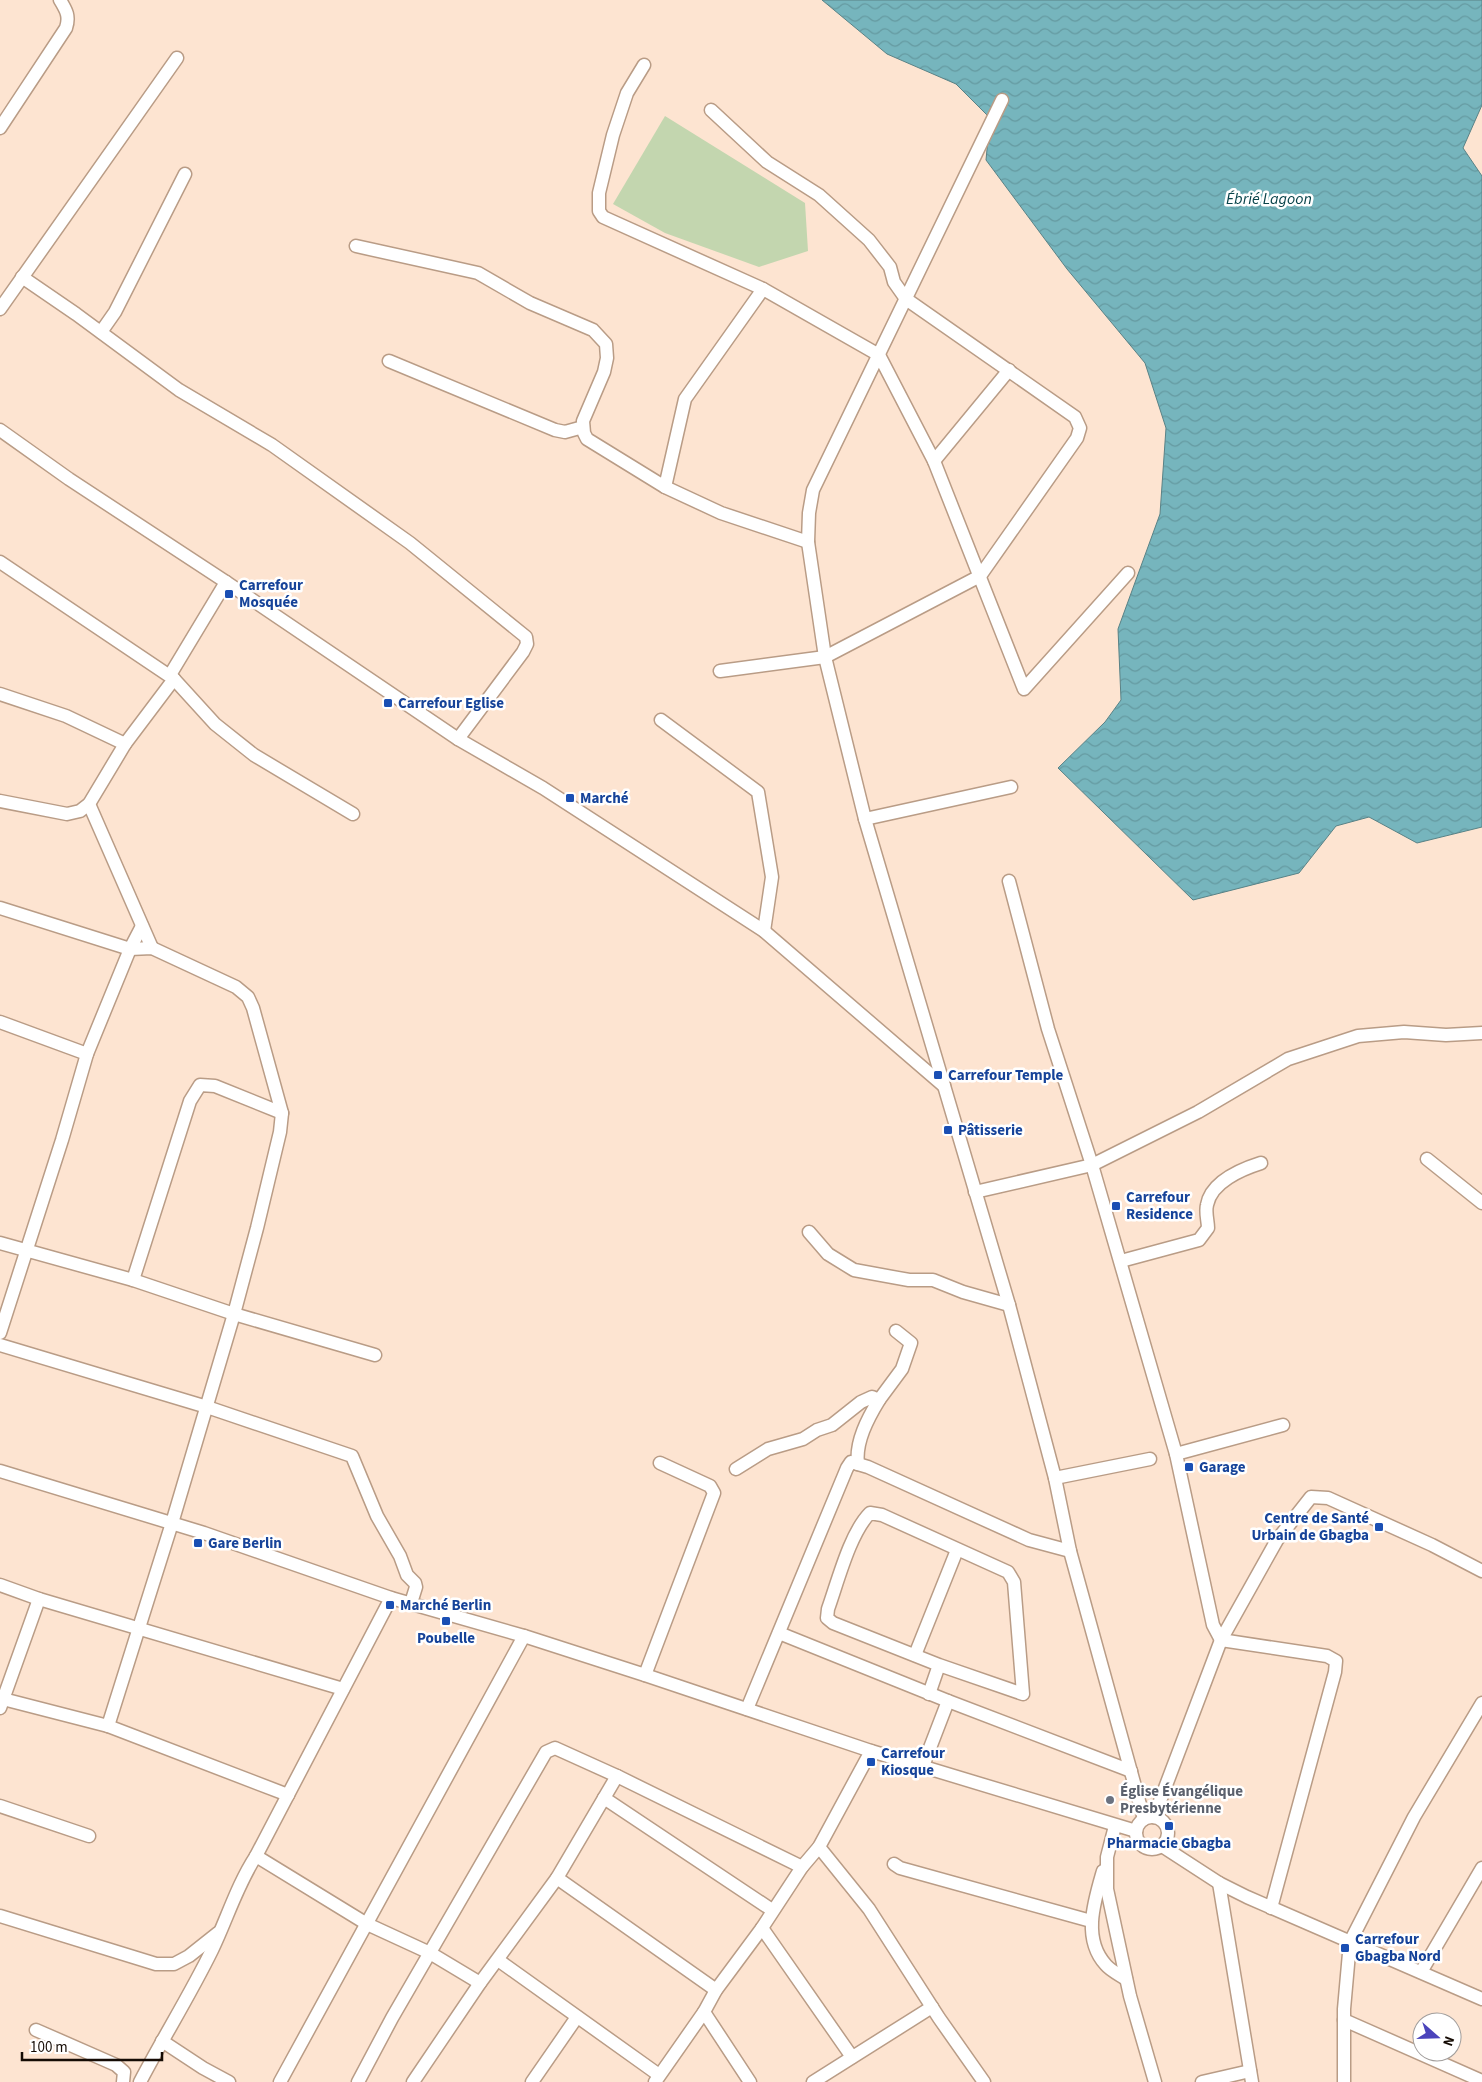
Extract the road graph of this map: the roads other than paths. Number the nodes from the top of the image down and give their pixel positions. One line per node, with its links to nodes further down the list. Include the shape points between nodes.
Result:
1 (60, 0): 6 (street, via 67,10 69,21 66,28)
2 (177, 58): 9 (street)
3 (644, 65): 10 (street, via 627,93 618,118 599,193 599,211 603,217)
4 (1002, 100): 11 (street)
5 (711, 110): 11 (street, via 767,162 819,196 858,229 890,267 894,282)
6 (0, 128)
7 (185, 174): 13 (street, via 124,296)
8 (356, 246): 17 (street, via 478,274 530,303 593,330 606,344 608,358 584,416)
9 (22, 277): 12 (street); 13 (street)
10 (763, 290): 14 (street); 20 (street, via 685,399)
11 (906, 299): 14 (street); 16 (street)
12 (0, 309)
13 (101, 332): 31 (street, via 179,390 272,445 394,532 526,637 523,652)
14 (879, 355): 19 (street); 21 (street, via 813,490)
15 (389, 361): 17 (street, via 555,430 565,432)
16 (1009, 370): 19 (street); 24 (street, via 1075,417 1080,428 1077,438)
17 (583, 426): 20 (street, via 587,439 593,444)
18 (0, 430): 25 (street)
19 (934, 460): 24 (street)
20 (665, 487): 21 (street, via 721,513)
21 (808, 542): 26 (street)
22 (0, 562): 28 (street)
23 (1128, 573): 24 (street, via 1024,689)
24 (980, 576): 26 (street)
25 (226, 582): 28 (street); 31 (street)
26 (825, 657): 27 (street); 37 (street)
27 (720, 672)
28 (172, 677): 32 (street); 36 (street, via 215,724 254,755)
29 (0, 694): 32 (street, via 66,716)
30 (661, 720): 41 (street, via 758,792 772,877)
31 (458, 739): 41 (street, via 543,788)
32 (125, 744): 35 (street)
33 (1011, 787): 37 (street)
34 (0, 801): 35 (street, via 68,814 74,814)
35 (89, 804): 40 (street)
36 (353, 814)
37 (865, 819): 47 (street)
38 (1009, 881): 51 (street, via 1048,1029)
39 (0, 908): 43 (street)
40 (142, 926): 42 (street); 43 (street)
41 (764, 931): 47 (street)
42 (152, 948): 43 (street); 48 (street, via 236,987 248,997)
43 (130, 949): 46 (street)
44 (0, 1022): 46 (street)
45 (1482, 1033): 51 (street, via 1404,1032 1358,1036 1288,1059 1198,1112)
46 (87, 1054): 56 (street)
47 (944, 1086): 52 (street)
48 (282, 1113): 58 (street, via 215,1086 200,1085 190,1101); 60 (street)
49 (1426, 1159): 53 (street)
50 (1261, 1163): 57 (street, via 1229,1177 1210,1196 1206,1205 1208,1228 1199,1240)
51 (1092, 1165): 52 (street); 57 (street)
52 (975, 1192): 59 (street)
53 (1482, 1203)
54 (809, 1232): 59 (street, via 828,1254 854,1270 909,1280 933,1280)
55 (0, 1243): 56 (street)
56 (26, 1250): 58 (street); 62 (street)
57 (1120, 1261): 68 (street)
58 (133, 1280): 60 (street)
59 (1009, 1305): 74 (street)
60 (234, 1314): 64 (street); 66 (street)
61 (896, 1331): 65 (street, via 911,1343 902,1369)
62 (0, 1333)
63 (0, 1345): 66 (street)
64 (375, 1355)
65 (879, 1400): 71 (street, via 865,1428 857,1453); 72 (street, via 872,1397 861,1402 832,1425 803,1439 768,1449)
66 (207, 1407): 75 (street); 82 (street, via 352,1456 377,1516 407,1575 416,1583)
67 (1283, 1424): 68 (street)
68 (1176, 1454): 86 (street, via 1213,1625)
69 (1150, 1459): 74 (street)
70 (660, 1463): 89 (street, via 710,1486 714,1492)
71 (858, 1464): 77 (street, via 1029,1540); 84 (street, via 851,1462 847,1468)
72 (736, 1468)
73 (0, 1471): 75 (street)
74 (1055, 1478): 77 (street)
75 (172, 1523): 80 (street); 83 (street)
76 (957, 1550): 87 (street); 87 (street, via 870,1512 856,1532 826,1618); 88 (street, via 1008,1572 1014,1582 1023,1694)
77 (1070, 1551): 99 (street)
78 (1482, 1571): 86 (street, via 1432,1544 1328,1498 1312,1497 1277,1540)
79 (0, 1585): 81 (street)
80 (391, 1598): 82 (street); 90 (street)
81 (39, 1599): 83 (street); 93 (street)
82 (411, 1604): 85 (street)
83 (137, 1629): 90 (street); 96 (street)
84 (779, 1633): 91 (street); 95 (street)
85 (524, 1636): 89 (street); 121 (street)
86 (1221, 1640): 104 (street); 117 (street, via 1327,1656 1336,1661)
87 (915, 1656): 88 (street)
88 (939, 1665): 91 (street)
89 (645, 1675): 95 (street)
90 (343, 1689): 101 (street)
91 (929, 1694): 92 (street)
92 (948, 1702): 98 (street); 99 (street)
93 (2, 1703): 96 (street)
94 (1482, 1703): 124 (street, via 1414,1817)
95 (747, 1709): 97 (street)
96 (108, 1726): 101 (street)
97 (871, 1751): 98 (street); 109 (street)
98 (923, 1766): 105 (street)
99 (1131, 1770): 104 (street)
100 (617, 1776): 102 (street); 113 (street); 125 (street, via 555,1748 546,1752)
101 (288, 1795): 110 (street)
102 (604, 1798): 115 (street); 118 (street)
103 (0, 1806): 107 (street)
104 (1149, 1818): 106 (street, via 1140,1822); 108 (street, via 1166,1826 1167,1837)
105 (1116, 1826): 106 (street); 111 (street)
106 (1136, 1831): 108 (street, via 1138,1842 1146,1849)
107 (89, 1836)
108 (1162, 1846): 116 (street)
109 (819, 1847): 113 (street); 132 (street, via 869,1909)
110 (256, 1856): 121 (street); 123 (street, via 243,1876)
111 (1107, 1857): 120 (street); 128 (street, via 1107,1888)
112 (894, 1864): 120 (street)
113 (802, 1867): 118 (street)
114 (1482, 1868): 127 (street)
115 (557, 1878): 126 (street); 130 (street)
116 (1219, 1883): 117 (street); 139 (street)
117 (1271, 1908): 124 (street)
118 (772, 1910): 122 (street)
119 (0, 1916): 123 (street, via 156,1964 174,1964)
120 (1091, 1921): 128 (street, via 1098,1954 1108,1967)
121 (368, 1924): 125 (street); 145 (street)
122 (762, 1928): 130 (street); 138 (street)
123 (222, 1930): 137 (street)
124 (1350, 1942): 127 (street); 135 (street)
125 (430, 1953): 129 (street); 146 (street)
126 (498, 1960): 129 (street); 134 (street)
127 (1421, 1972): 131 (street)
128 (1126, 1979): 152 (street)
129 (480, 1983): 147 (street)
130 (716, 1990): 133 (street)
131 (1482, 1999)
132 (932, 2007): 138 (street); 151 (street)
133 (704, 2012): 140 (street); 149 (street)
134 (577, 2017): 140 (street); 148 (street)
135 (1344, 2020): 141 (street); 154 (street)
136 (36, 2030): 142 (street, via 116,2065 124,2072)
137 (162, 2041): 143 (street); 144 (street)
138 (852, 2057): 150 (street)
139 (1251, 2076): 153 (street)
140 (657, 2078)
141 (1482, 2081)
142 (123, 2082)
143 (140, 2082)
144 (229, 2082)
145 (280, 2082)
146 (358, 2082)
147 (413, 2082)
148 (532, 2082)
149 (750, 2082)
150 (813, 2082)
151 (984, 2082)
152 (1155, 2082)
153 (1202, 2082)
154 (1344, 2082)

